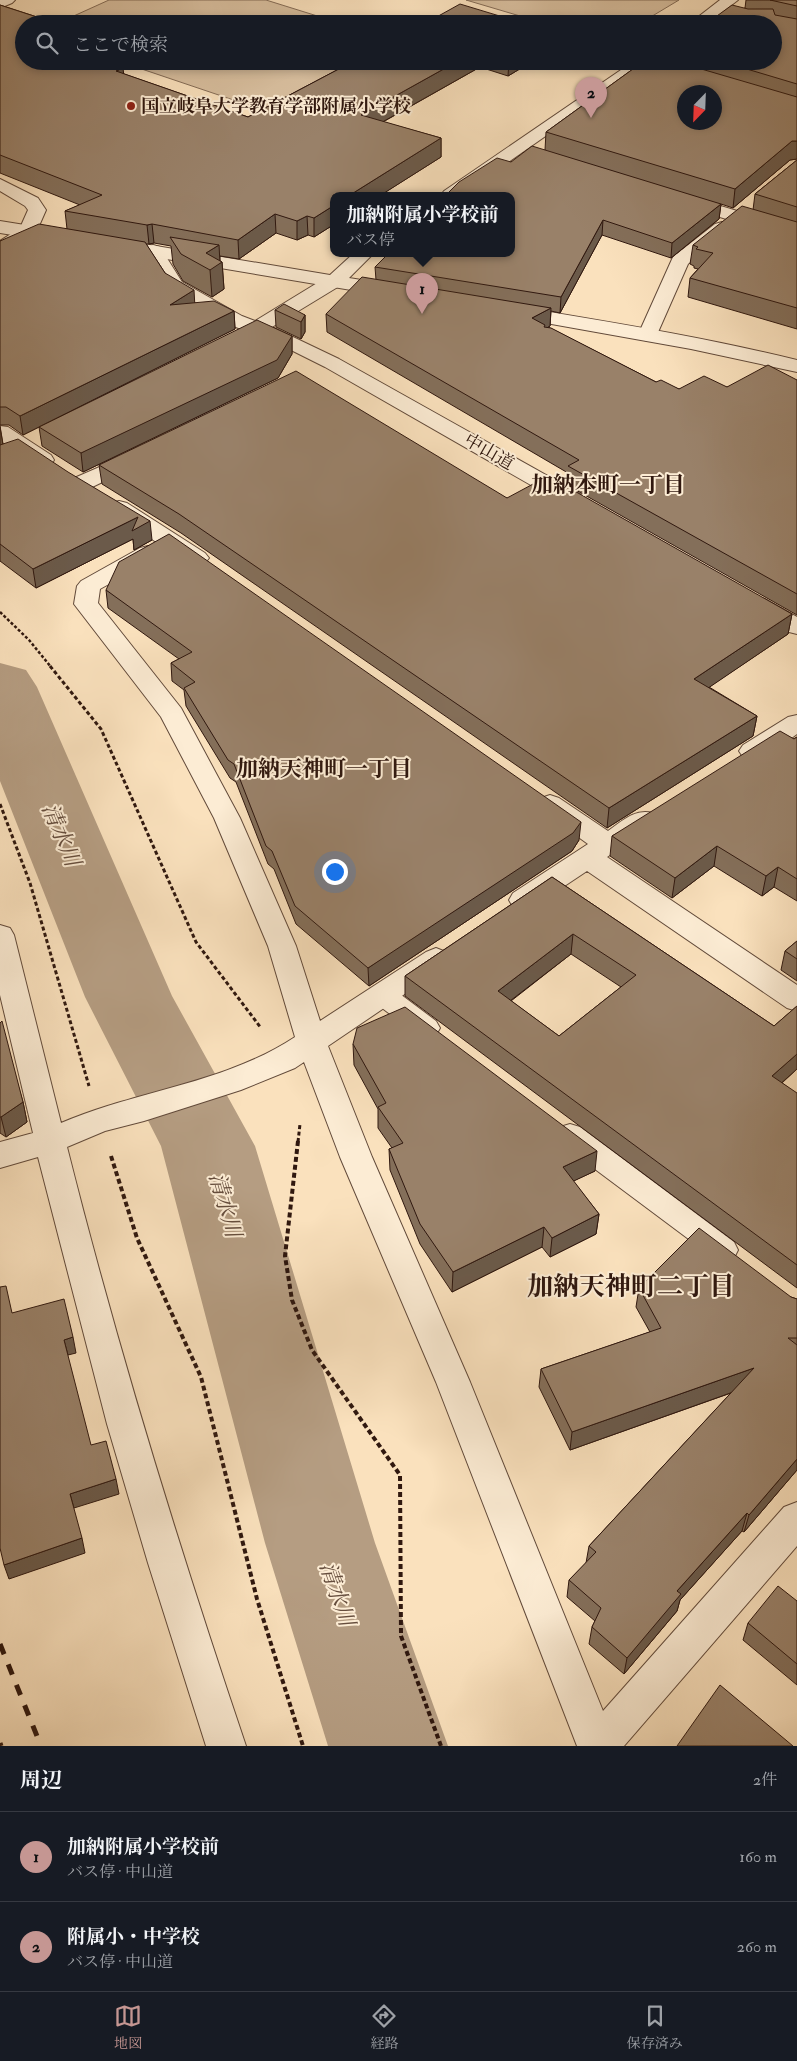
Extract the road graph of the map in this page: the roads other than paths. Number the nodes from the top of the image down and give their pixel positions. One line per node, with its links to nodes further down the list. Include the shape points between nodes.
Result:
1 (7, 0): 2 (street)
2 (0, 3)
3 (731, 8): 4 (street)
4 (709, 15)
5 (632, 70): 6 (street)
6 (518, 149): 7 (street); 9 (street)
7 (537, 155)
8 (0, 184): 14 (street, via 32,202 37,210)
9 (454, 192)
10 (670, 196): 12 (street)
11 (752, 204): 12 (street)
12 (737, 216): 15 (street); 25 (street, via 680,261)
13 (0, 227): 14 (street)
14 (28, 231): 16 (street); 18 (street)
15 (797, 235)
16 (76, 239)
17 (95, 242): 19 (street)
18 (0, 249)
19 (153, 251): 21 (street); 24 (street, 中山道, via 175,286)
20 (360, 257): 21 (street)
21 (334, 281): 22 (street); 24 (street)
22 (412, 294)
23 (501, 309): 25 (street)
24 (256, 329): 26 (street); 33 (street, 中山道, via 284,339 323,368)
25 (648, 334): 27 (street)
26 (230, 342)
27 (797, 366)
28 (0, 432): 29 (street)
29 (31, 442): 31 (street); 32 (street)
30 (152, 450): 32 (street)
31 (0, 457)
32 (94, 493): 34 (street)
33 (590, 510)
34 (172, 540): 35 (street); 48 (street, via 89,586 86,604 172,714 227,818 282,946)
35 (212, 569)
36 (737, 593): 37 (street)
37 (797, 627)
38 (797, 723): 39 (street)
39 (731, 765)
40 (532, 792): 42 (street)
41 (664, 807): 42 (street)
42 (596, 850): 43 (street); 47 (street)
43 (505, 912)
44 (0, 935): 51 (street)
45 (456, 946): 46 (street)
46 (383, 995): 48 (street); 49 (lane)
47 (797, 1000)
48 (312, 1041): 51 (street, via 284,1060 230,1082 99,1120); 56 (street, via 356,1157 453,1382)
49 (447, 1043)
50 (550, 1120): 53 (lane)
51 (50, 1141): 52 (street); 55 (street, via 112,1379)
52 (0, 1155)
53 (741, 1264)
54 (797, 1519): 56 (street)
55 (226, 1746)
56 (597, 1746)

